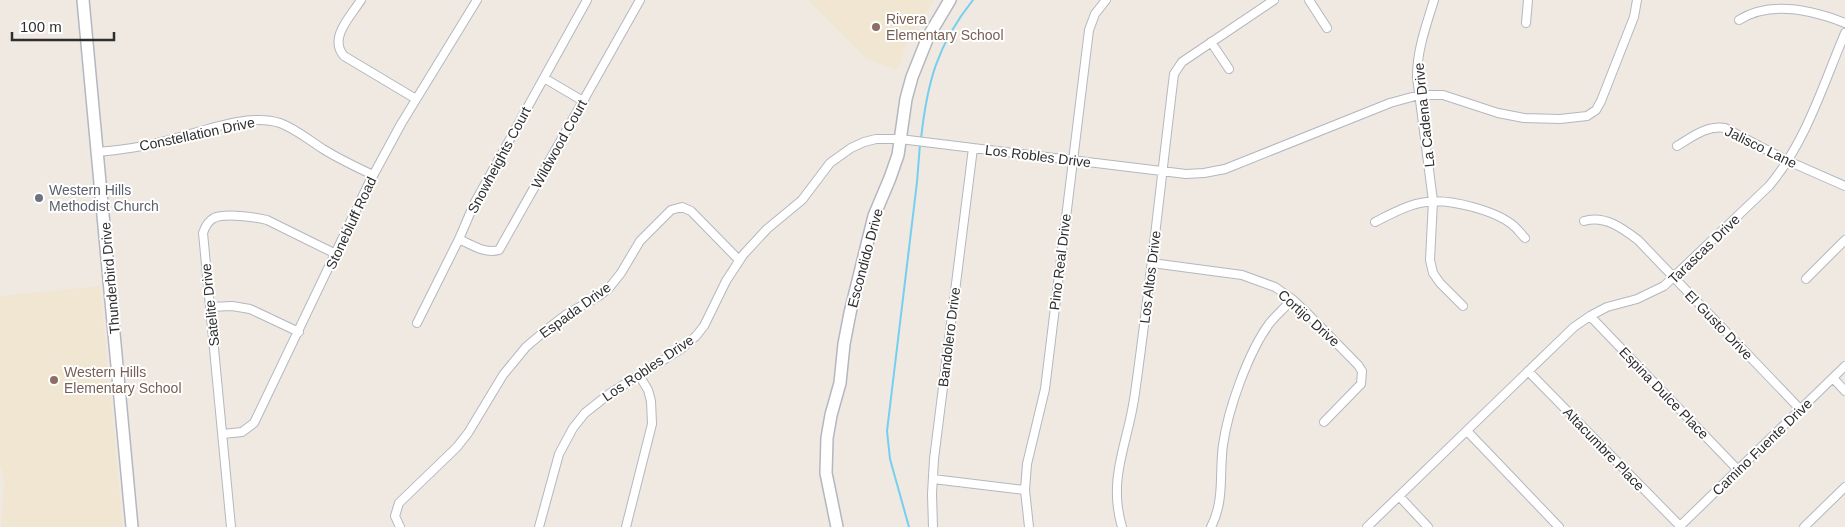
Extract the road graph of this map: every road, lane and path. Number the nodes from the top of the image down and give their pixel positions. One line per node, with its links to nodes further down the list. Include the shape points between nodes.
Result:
1 (83, 0): 27 (street, Thunderbird Drive)
2 (361, 0): 22 (street, via 339,34 337,41 341,52)
3 (477, 0): 22 (street, Stonebluff Road)
4 (587, 0): 20 (street, Snowheights Court)
5 (640, 0): 23 (street, Wildwood Court)
6 (950, 0): 24 (street, Escondido Drive, via 928,37 912,77)
7 (1106, 0): 28 (street, Pino Real Drive, via 1095,14 1089,30)
8 (1274, 0): 18 (street, Los Altos Drive)
9 (1308, 0): 16 (street)
10 (1434, 0): 21 (street, La Cadena Drive, via 1418,56)
11 (1528, 0): 14 (street)
12 (1637, 0): 21 (street, Los Robles Drive, via 1634,17 1601,101 1588,116 1524,118 1443,95)
13 (1739, 20): 15 (street, via 1757,12 1780,9 1812,12)
14 (1526, 22)
15 (1845, 23)
16 (1328, 28)
17 (1845, 33): 29 (street, Tarascas Drive, via 1798,145)
18 (1211, 42): 19 (street); 30 (street, Los Altos Drive, via 1175,70)
19 (1229, 69)
20 (544, 78): 23 (street); 37 (street, Snowheights Court, via 474,204)
21 (1419, 94): 30 (street, Los Robles Drive, via 1225,169 1186,174); 33 (street, La Cadena Drive)
22 (416, 99): 31 (street, Stonebluff Road)
23 (583, 101): 37 (street, Wildwood Court, via 499,250 483,250)
24 (900, 138): 26 (street, Los Robles Drive); 40 (street, Los Robles Drive, via 876,139 838,156 802,200 767,229); 69 (street, Escondido Drive, via 894,168 872,225 850,313 840,383 829,422 826,473)
25 (1677, 146): 29 (street, Jalisco Lane, via 1707,129 1718,127)
26 (973, 148): 28 (street, Los Robles Drive); 60 (street, Bandolero Drive)
27 (98, 152): 31 (street, Constellation Drive, via 149,145 222,126 261,120 291,128); 64 (street, Thunderbird Drive)
28 (1072, 161): 30 (street, Los Robles Drive); 62 (street, Pino Real Drive, via 1045,389 1029,450)
29 (1788, 161): 32 (street, Jalisco Lane); 42 (street, Tarascas Drive, via 1769,186)
30 (1162, 172): 41 (street, Los Altos Drive)
31 (373, 175): 39 (street, Stonebluff Road)
32 (1845, 186)
33 (1433, 201): 35 (street); 36 (street, via 1448,201 1487,212 1514,226); 45 (street, La Cadena Drive, via 1430,260 1433,273)
34 (1584, 220): 42 (street, El Gusto Drive, via 1600,219 1621,228 1638,240)
35 (1376, 222)
36 (1525, 238)
37 (459, 239): 48 (street, Snowheights Court)
38 (1845, 240): 43 (street)
39 (336, 254): 46 (street, Satelite Drive, via 257,217 214,218 205,226 203,233); 49 (street, Stonebluff Road)
40 (739, 260): 52 (street, Los Robles Drive, via 696,336); 66 (street, Espada Drive, via 691,210 682,207 671,210 640,241 609,288 567,314 517,357 468,433 399,503 395,516)
41 (1152, 263): 44 (street, Cortijo Drive, via 1242,275 1270,284); 72 (street, Los Altos Drive, via 1135,398 1117,473 1117,506)
42 (1674, 278): 47 (street, Tarascas Drive, via 1649,295 1607,307); 55 (street, El Gusto Drive)
43 (1806, 279)
44 (1292, 299): 56 (street, Cortijo Drive, via 1362,371 1361,384); 73 (street, via 1263,333 1244,371 1223,443 1220,501)
45 (1463, 306)
46 (210, 307): 49 (street, via 250,309); 58 (street, Satelite Drive)
47 (1590, 316): 51 (street, Tarascas Drive); 59 (street, Espina Dulce Place)
48 (417, 323)
49 (299, 332): 58 (street, Stonebluff Road, via 254,423 242,432)
50 (1845, 366): 53 (street, Camino Fuente Drive)
51 (1528, 371): 57 (street, Tarascas Drive); 77 (street, Altacumbre Place)
52 (639, 374): 67 (street, Los Robles Drive, via 598,401 573,428 559,454); 68 (street, via 651,401 652,424)
53 (1833, 378): 54 (street); 55 (street, Camino Fuente Drive)
54 (1845, 391)
55 (1800, 409): 59 (street, Camino Fuente Drive)
56 (1324, 422)
57 (1466, 431): 63 (street, Tarascas Drive); 76 (street)
58 (223, 434): 65 (street, Satelite Drive)
59 (1738, 470): 77 (street, Camino Fuente Drive)
60 (933, 480): 62 (street); 70 (street, Bandolero Drive)
61 (1845, 488): 78 (street)
62 (1025, 490): 71 (street, Pino Real Drive)
63 (1399, 496): 74 (street, Tarascas Drive); 75 (street)
64 (132, 527)
65 (232, 527)
66 (400, 527)
67 (540, 527)
68 (626, 527)
69 (837, 527)
70 (933, 527)
71 (1029, 527)
72 (1122, 527)
73 (1211, 527)
74 (1367, 527)
75 (1428, 527)
76 (1559, 527)
77 (1679, 527)
78 (1804, 527)

